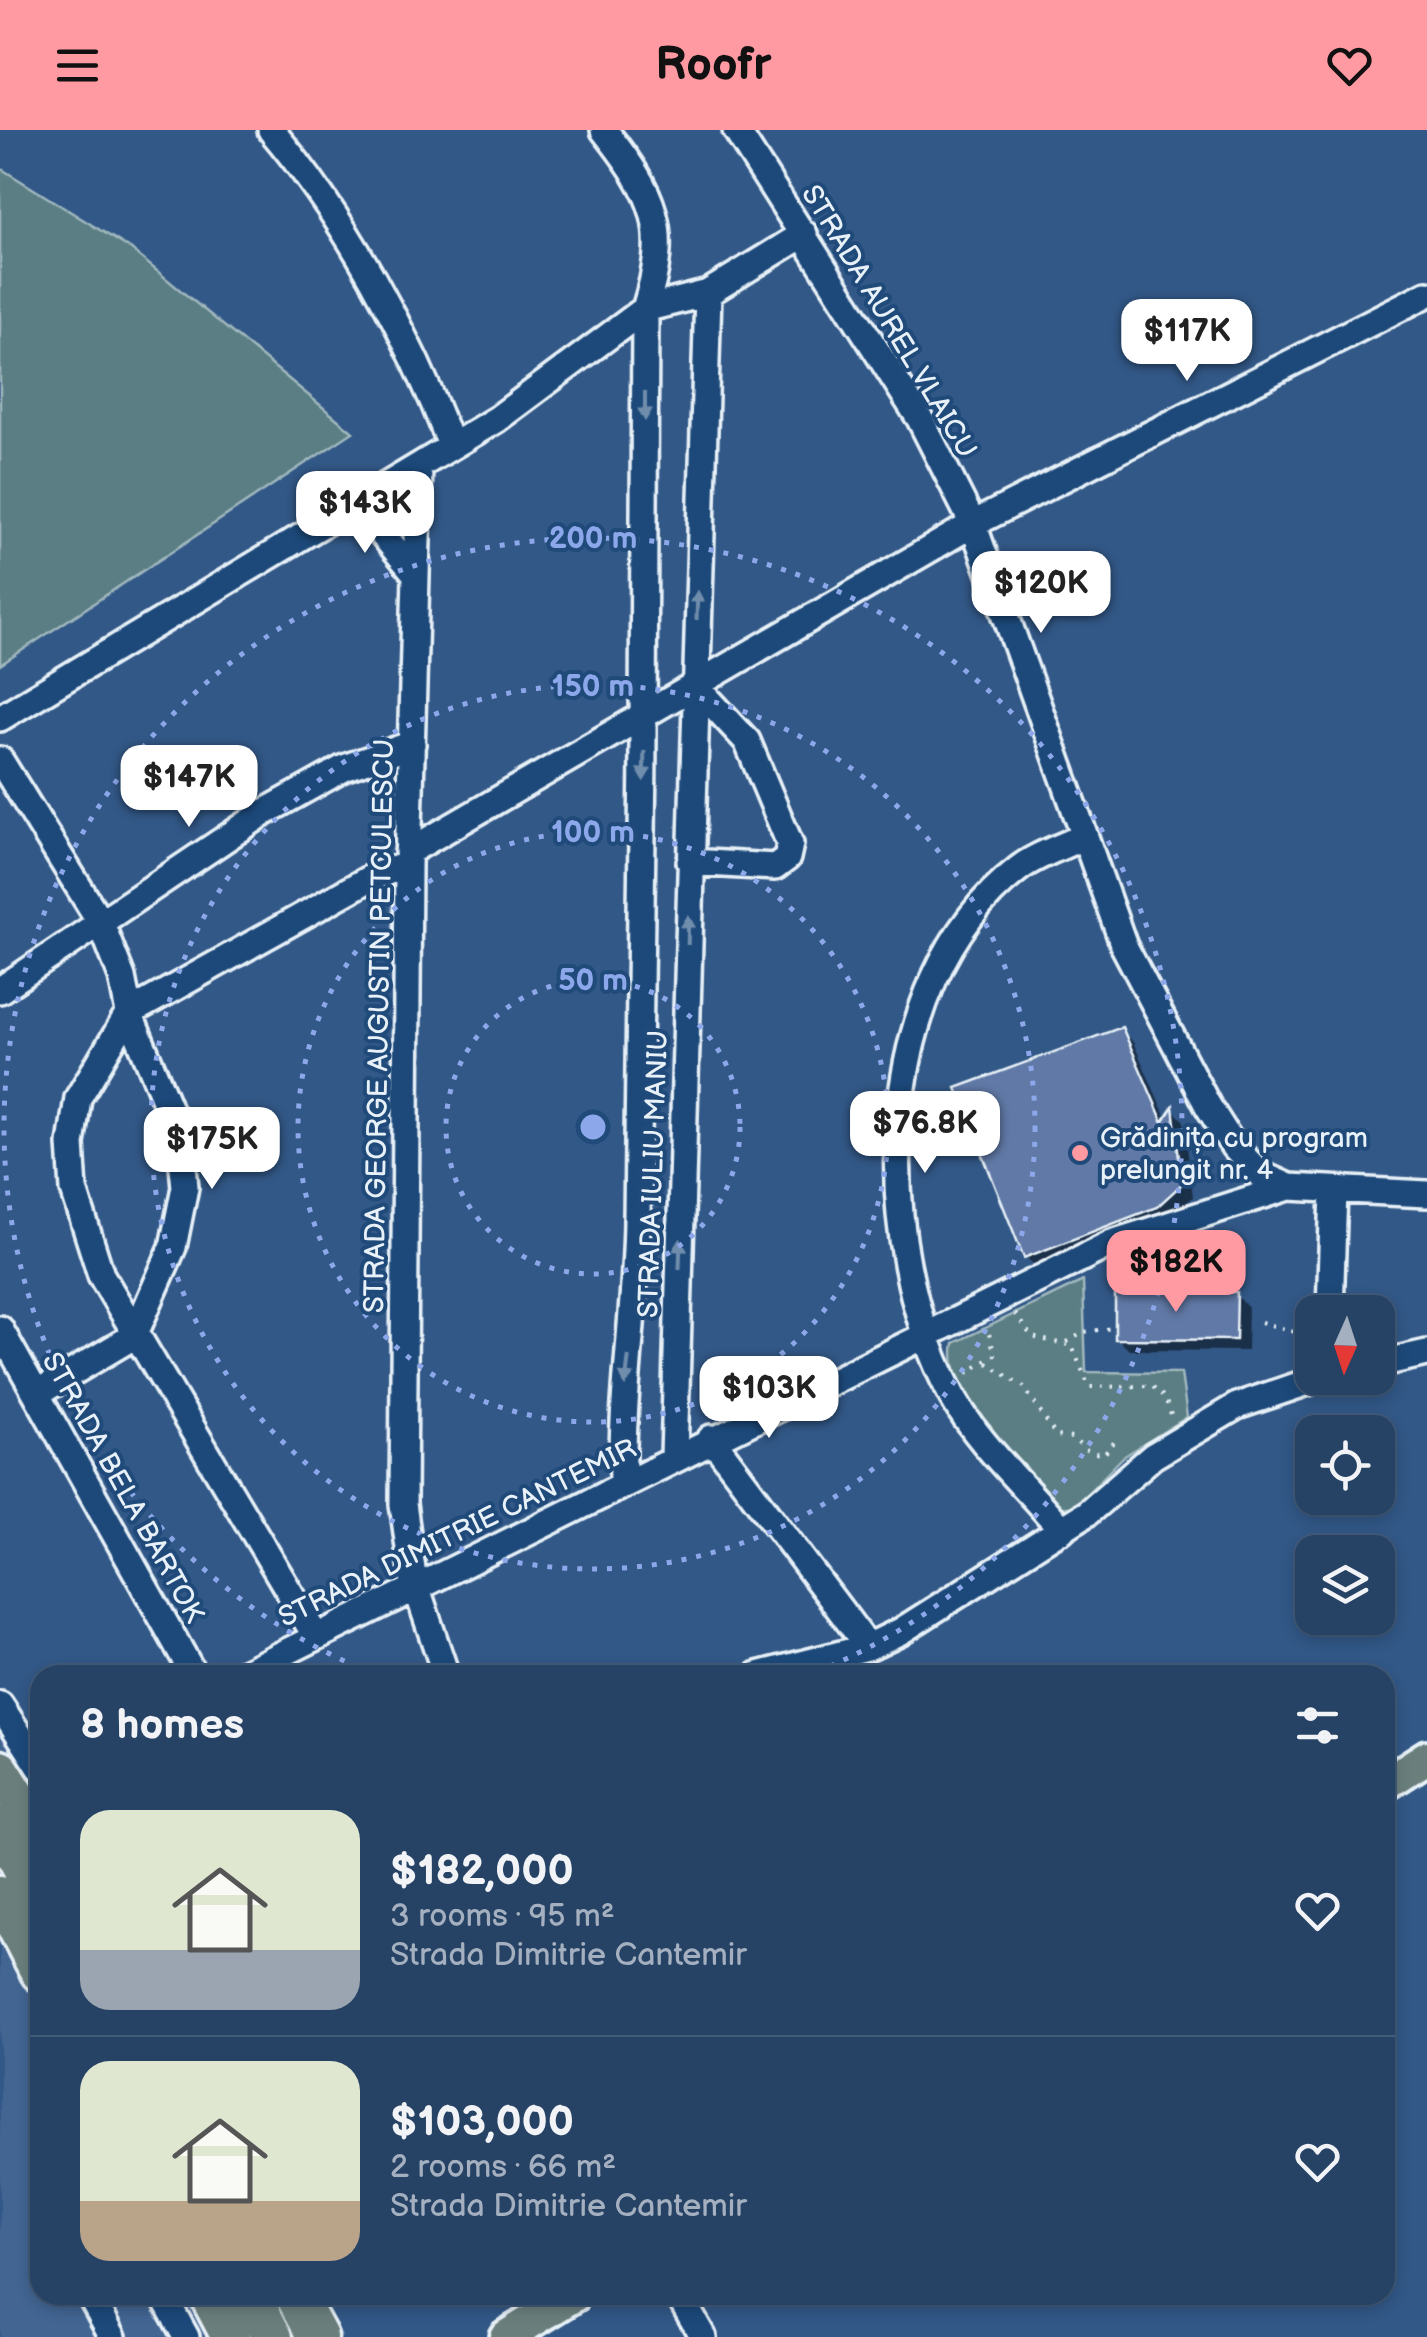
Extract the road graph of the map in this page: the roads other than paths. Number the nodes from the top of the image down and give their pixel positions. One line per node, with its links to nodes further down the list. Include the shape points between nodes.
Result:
1 (271, 130): 8 (street, via 313,180 424,373)
2 (604, 130): 7 (street, STRADA IULIU MANIU, via 656,211 657,271)
3 (736, 130): 4 (street, STRADA AUREL VLAICU)
4 (804, 234): 5 (street); 11 (street, STRADA AUREL VLAICU, via 920,419)
5 (708, 293): 7 (street); 13 (street, STRADA IULIU MANIU, one-way to 5)
6 (1427, 294): 11 (street)
7 (645, 309): 8 (street, via 498,419); 14 (street, STRADA IULIU MANIU, one-way to 14)
8 (451, 445): 9 (street)
9 (420, 466): 10 (street); 12 (street, STRADA GEORGE AUGUSTIN PETCULESCU)
10 (357, 504): 12 (street); 15 (street)
11 (972, 524): 13 (street); 18 (street, STRADA AUREL VLAICU)
12 (414, 573): 16 (street, STRADA GEORGE AUGUSTIN PETCULESCU)
13 (694, 684): 14 (street); 20 (street, STRADA IULIU MANIU); 20 (street, via 746,741 790,844 787,858 775,867)
14 (645, 714): 19 (street); 37 (street, STRADA IULIU MANIU, one-way to 37, via 636,1299 622,1420)
15 (0, 718)
16 (412, 744): 19 (street, STRADA GEORGE AUGUSTIN PETCULESCU); 21 (street, via 344,768 265,812)
17 (0, 760): 21 (street)
18 (1084, 836): 24 (street, STRADA AUREL VLAICU, via 1124,946 1208,1106 1260,1174); 29 (street, via 1018,869 978,910 923,1007 907,1070 897,1169 910,1282)
19 (408, 858): 23 (street); 39 (street, STRADA GEORGE AUGUSTIN PETCULESCU, via 403,1504)
20 (690, 862): 36 (street, STRADA IULIU MANIU, one-way to 20)
21 (101, 923): 22 (street); 23 (street)
22 (0, 990)
23 (129, 1012): 30 (street, via 180,1136 185,1186 173,1247); 30 (street, via 78,1098 71,1144 74,1190 101,1275)
24 (1289, 1187): 25 (street, STRADA DIMITRIE CANTEMIR); 29 (street, STRADA DIMITRIE CANTEMIR, via 1112,1243)
25 (1334, 1190): 26 (street, STRADA DIMITRIE CANTEMIR); 27 (street)
26 (1427, 1194)
27 (1331, 1295)
28 (0, 1329): 34 (street, STRADA BELA BARTOK)
29 (925, 1334): 35 (street, STRADA DIMITRIE CANTEMIR); 38 (street, via 972,1430)
30 (134, 1336): 34 (street); 40 (street)
31 (1427, 1353): 32 (street)
32 (1395, 1360)
33 (1295, 1388): 38 (street, via 1220,1416 1153,1456)
34 (38, 1393): 42 (street, STRADA BELA BARTOK)
35 (711, 1438): 36 (street, STRADA DIMITRIE CANTEMIR); 41 (street)
36 (674, 1457): 37 (street, STRADA DIMITRIE CANTEMIR)
37 (623, 1484): 39 (street, STRADA DIMITRIE CANTEMIR)
38 (1062, 1530): 41 (street)
39 (417, 1585): 40 (street, STRADA DIMITRIE CANTEMIR); 44 (street, STRADA GEORGE AUGUSTIN PETCULESCU)
40 (315, 1635): 43 (street, STRADA DIMITRIE CANTEMIR)
41 (868, 1646): 45 (street)
42 (188, 1665)
43 (259, 1665)
44 (443, 1665)
45 (796, 1665)
46 (0, 1705): 47 (street)
47 (30, 1752)
48 (1427, 1758): 50 (main road)
49 (0, 1770): 51 (highway)
50 (1395, 1778)
51 (30, 1817)
52 (0, 1826): 53 (highway)
53 (30, 1882)
54 (0, 1895): 55 (highway)
55 (30, 1953)
56 (96, 2305): 63 (street)
57 (168, 2305): 64 (street)
58 (214, 2305): 65 (highway)
59 (256, 2305): 66 (highway)
60 (300, 2305): 67 (highway)
61 (558, 2305): 68 (main road)
62 (685, 2305): 69 (street)
63 (114, 2337)
64 (186, 2337)
65 (231, 2337)
66 (274, 2337)
67 (318, 2337)
68 (506, 2337)
69 (703, 2337)

